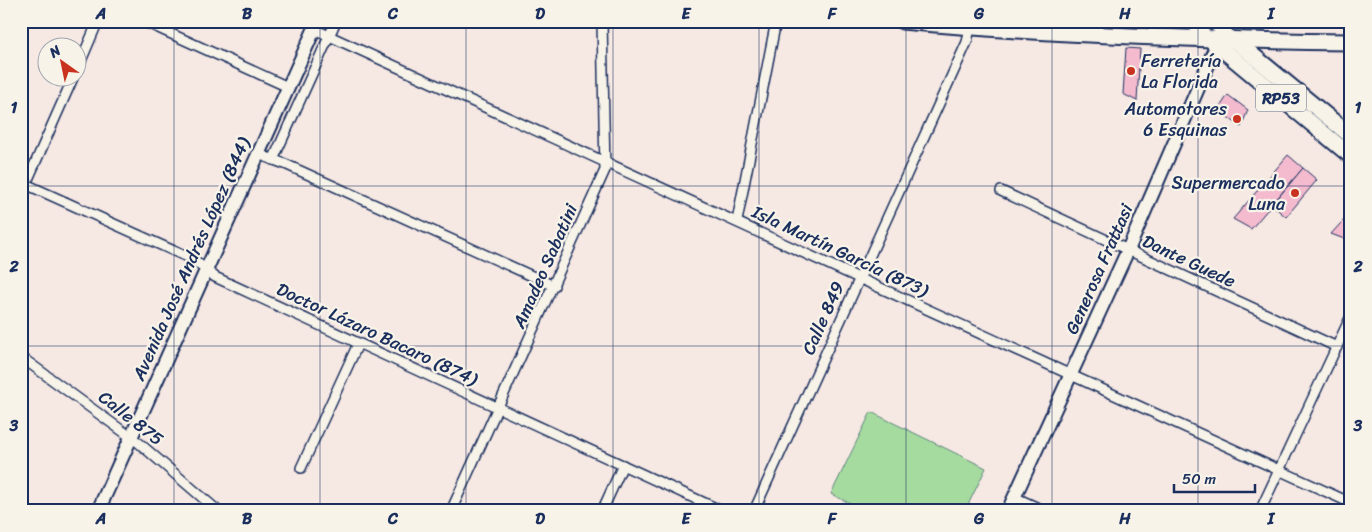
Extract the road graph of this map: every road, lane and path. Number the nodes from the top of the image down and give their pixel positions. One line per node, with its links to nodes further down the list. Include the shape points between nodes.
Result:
1 (98, 21): 15 (street)
2 (143, 21): 16 (street)
3 (336, 21): 12 (street)
4 (602, 21): 22 (street, Amadeo Sabatini)
5 (776, 21): 26 (street)
6 (902, 21): 9 (main road)
7 (1188, 21): 13 (main road)
8 (1211, 21): 13 (main road)
9 (936, 23): 11 (main road)
10 (316, 25): 12 (street, Isla Martín García (873)); 16 (main road, Avenida José Andrés López (844))
11 (970, 28): 13 (main road); 29 (street, Calle 849, via 967,42)
12 (329, 36): 21 (street); 22 (street, Isla Martín García (873))
13 (1222, 36): 14 (main road); 18 (main road, RP53); 20 (main road, RP53); 27 (main road, Generosa Frattasi)
14 (1351, 42)
15 (88, 44)
16 (288, 87): 19 (main road, Avenida José Andrés López (844))
17 (68, 88): 23 (street)
18 (1351, 136)
19 (258, 154): 21 (street); 28 (main road, Avenida José Andrés López (844))
20 (1351, 156)
21 (273, 160): 30 (street)
22 (605, 164): 26 (street, Isla Martín García (873)); 30 (street, Amadeo Sabatini, via 602,179)
23 (24, 183): 25 (street); 28 (street, Doctor Lázaro Bacaro (874), via 194,260)
24 (1001, 191): 27 (street, Dante Guede)
25 (21, 194)
26 (737, 221): 29 (street, Isla Martín García (873))
27 (1128, 250): 33 (street, Dante Guede); 35 (main road, Generosa Frattasi)
28 (206, 270): 32 (street, Doctor Lázaro Bacaro (874)); 37 (main road, Avenida José Andrés López (844))
29 (859, 278): 35 (street, Isla Martín García (873)); 48 (street, Calle 849)
30 (554, 286): 36 (street, Amadeo Sabatini)
31 (1351, 316): 33 (street)
32 (358, 344): 36 (street, Doctor Lázaro Bacaro (874)); 39 (street)
33 (1337, 347): 40 (street)
34 (21, 357): 37 (street, Calle 875)
35 (1070, 376): 40 (street, Isla Martín García (873)); 41 (main road, Generosa Frattasi)
36 (498, 407): 38 (street, Doctor Lázaro Bacaro (874)); 45 (street, Amadeo Sabatini)
37 (130, 436): 43 (main road, Avenida José Andrés López (844)); 44 (street, Calle 875)
38 (622, 465): 46 (street); 47 (street, Doctor Lázaro Bacaro (874))
39 (301, 468)
40 (1278, 472): 42 (street, Isla Martín García (873)); 51 (street)
41 (1014, 497): 49 (main road, Generosa Frattasi); 50 (street)
42 (1351, 504)
43 (98, 511)
44 (218, 511)
45 (451, 511)
46 (602, 511)
47 (722, 511)
48 (754, 511)
49 (1008, 511)
50 (1045, 511)
51 (1260, 511)

